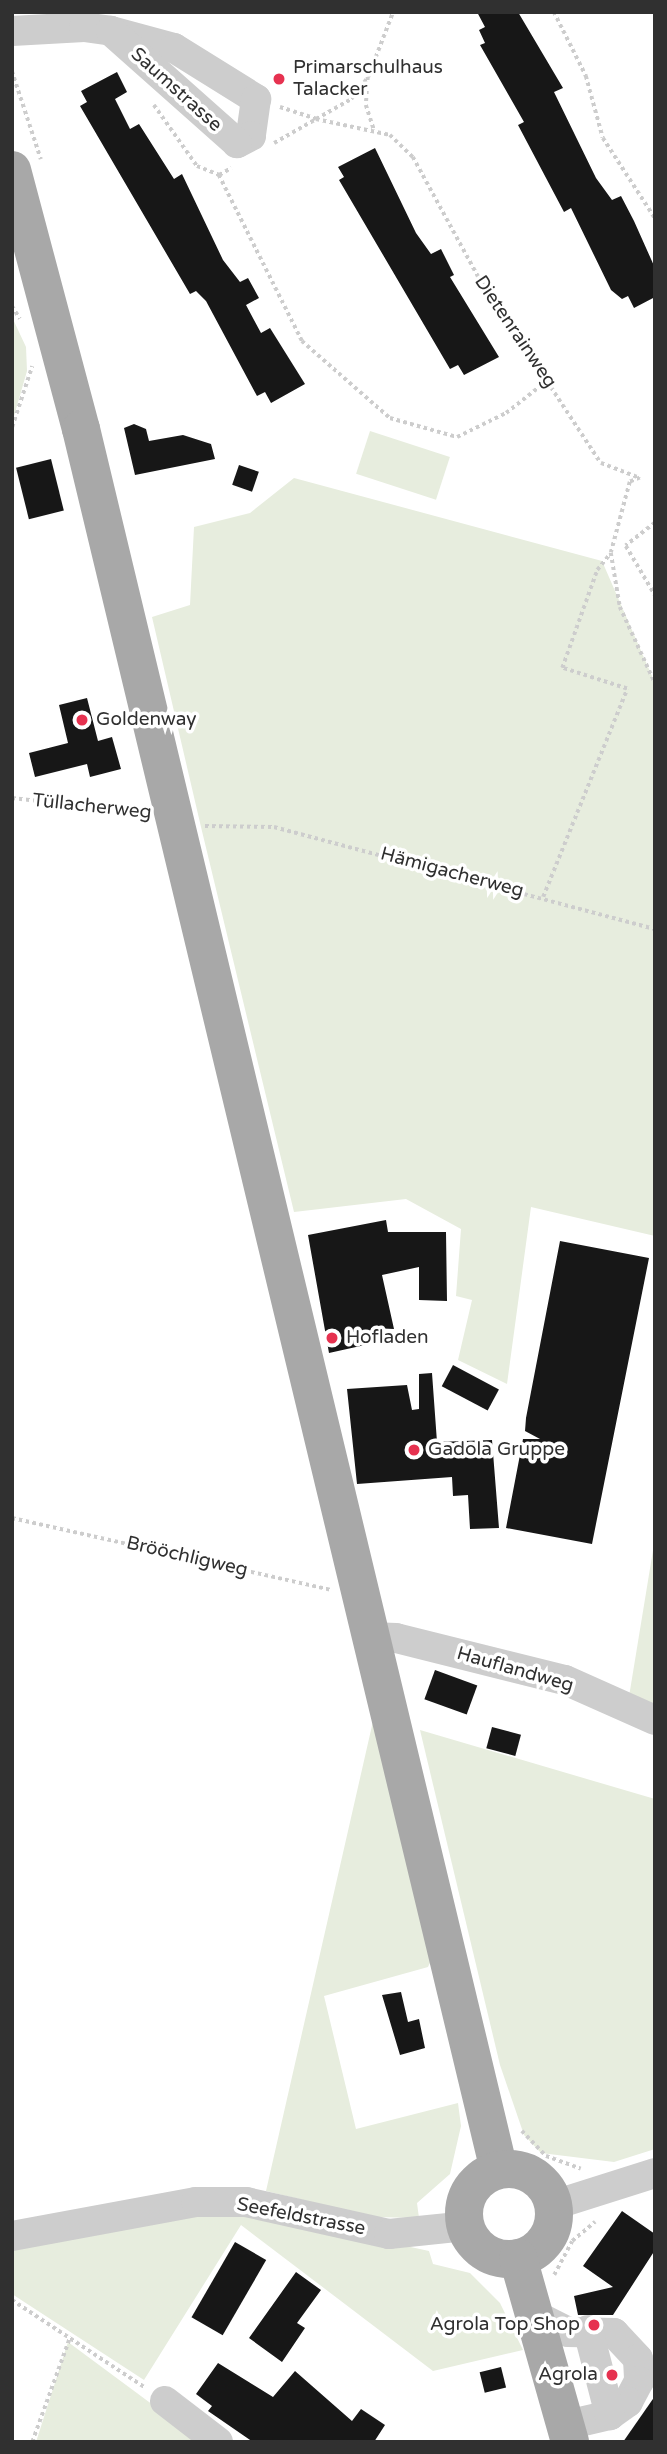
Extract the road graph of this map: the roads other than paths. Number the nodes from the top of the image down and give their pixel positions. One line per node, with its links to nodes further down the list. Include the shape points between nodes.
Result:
1 (12, 31): 2 (street, Saumstrasse, via 45,26)
2 (111, 31): 2 (street, Saumstrasse, via 201,60 256,99 258,121 251,136 237,143)
3 (12, 170): 4 (main road, via 175,821)
4 (371, 1637): 5 (street, Hauflandweg, via 396,1638 565,1680); 6 (main road)
5 (655, 1720)
6 (499, 2170): 8 (main road, via 528,2172); 9 (main road, via 467,2197)
7 (655, 2173): 8 (street)
8 (554, 2204): 11 (main road, via 551,2233)
9 (466, 2226): 10 (street, Seefeldstrasse, via 389,2234 246,2202 196,2202); 11 (main road, via 491,2256)
10 (12, 2236)
11 (518, 2258): 12 (main road)
12 (533, 2314): 13 (street, via 568,2332); 16 (main road)
13 (588, 2330): 15 (street); 15 (street, via 625,2339 638,2359 635,2393)
14 (165, 2401): 17 (street)
15 (610, 2415): 16 (street)
16 (568, 2433)
17 (218, 2442)

